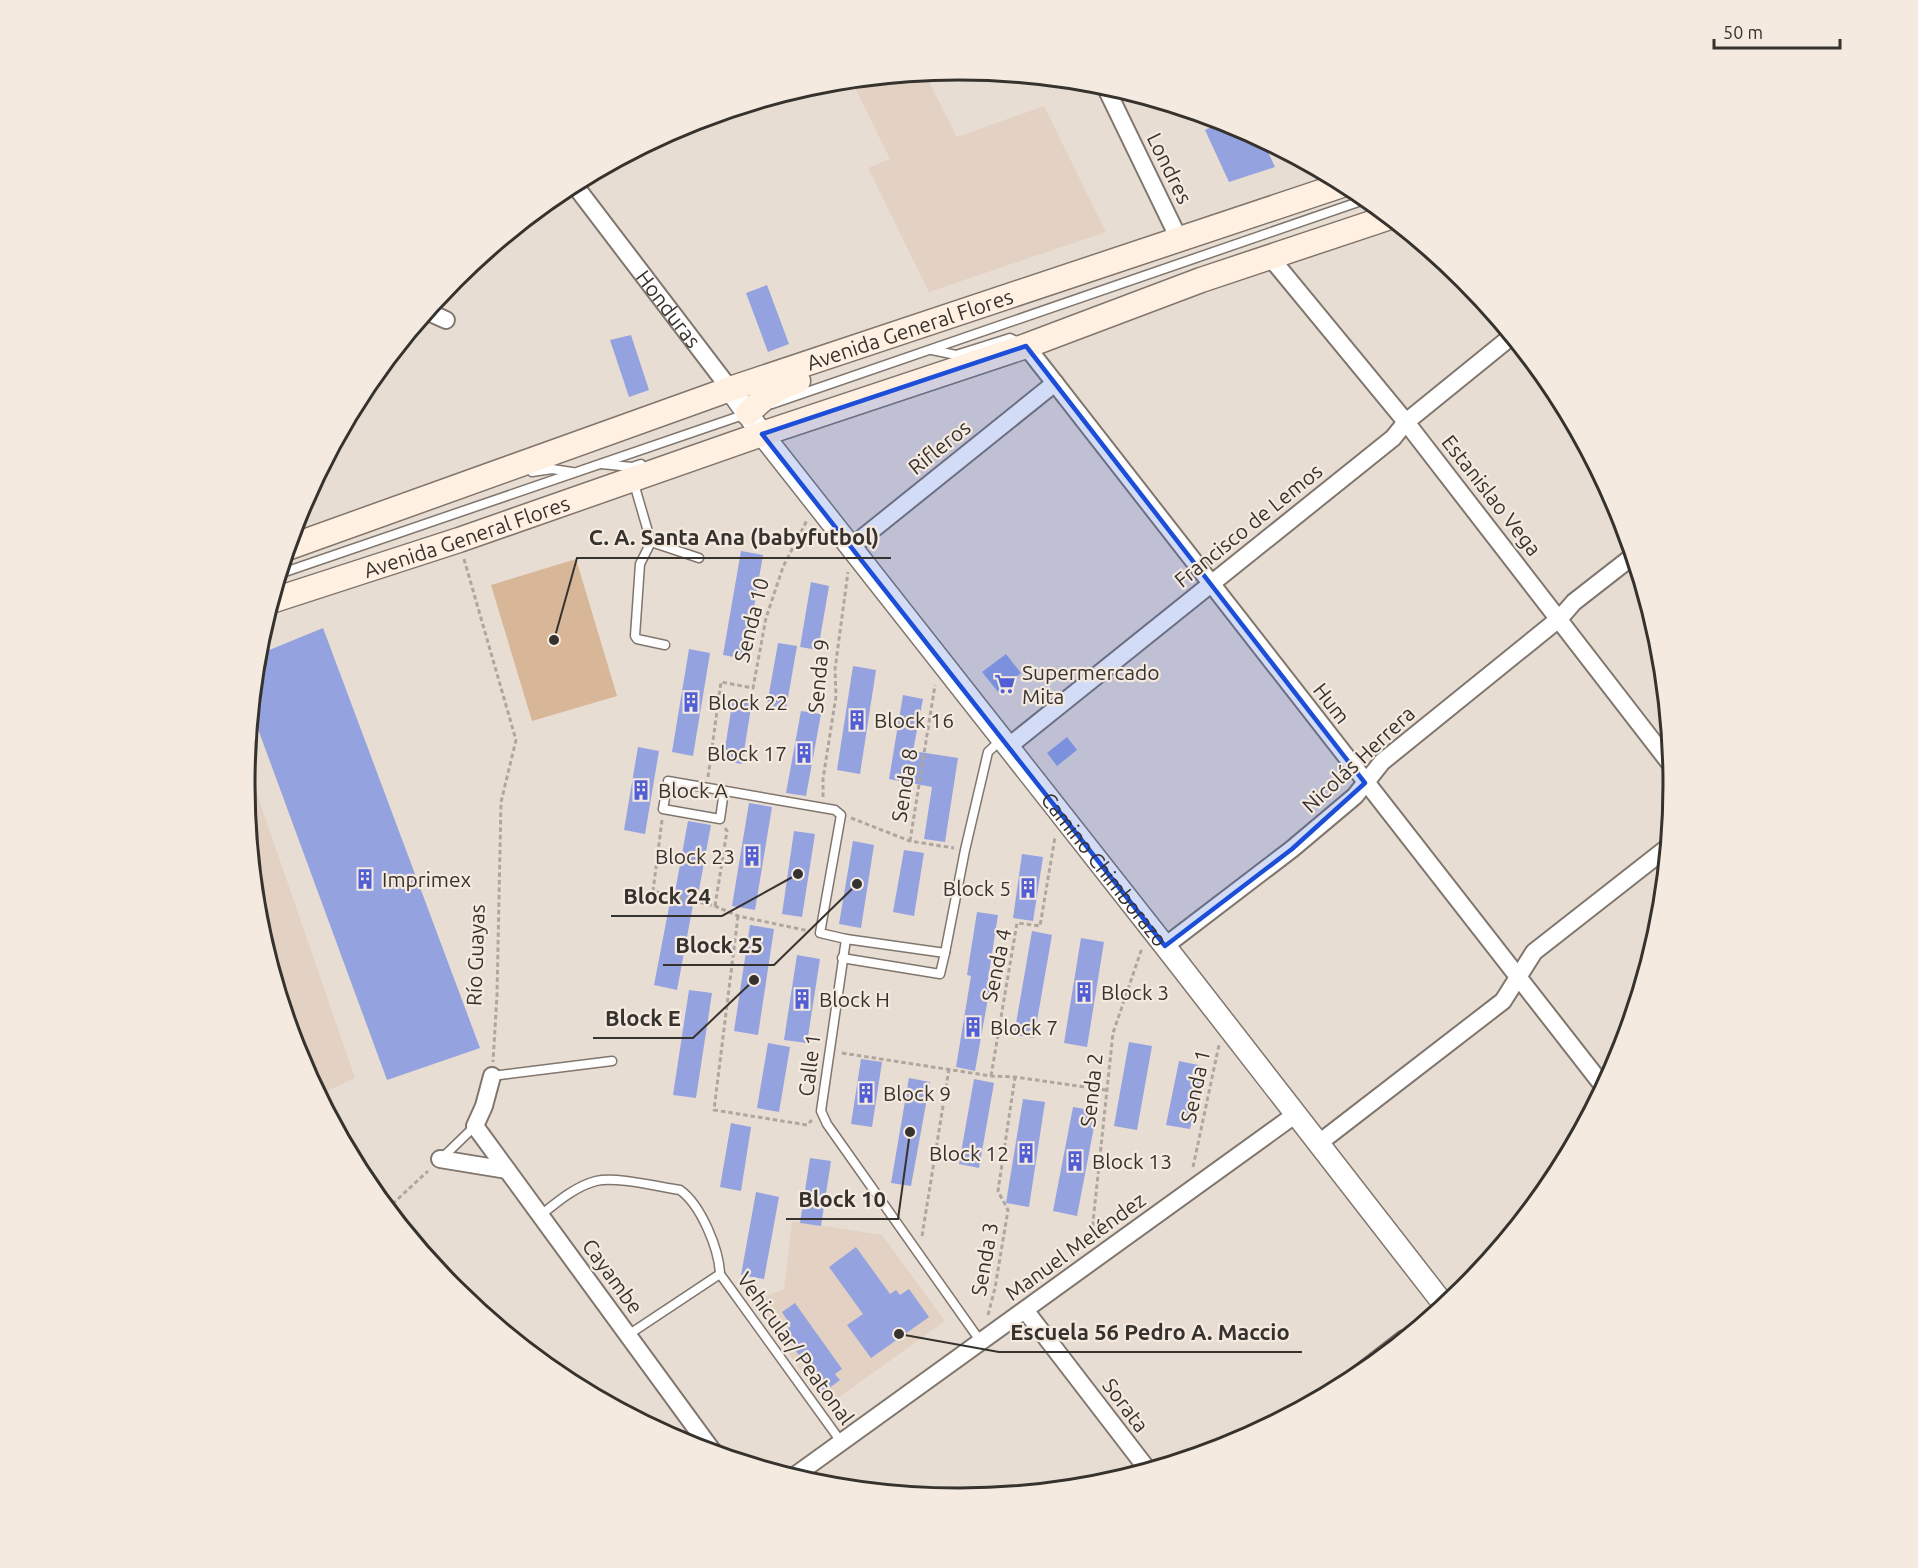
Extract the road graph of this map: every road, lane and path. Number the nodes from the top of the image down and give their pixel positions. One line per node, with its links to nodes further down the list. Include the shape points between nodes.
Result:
1 (1110, 96): 6 (street, Londres)
2 (1333, 188): 6 (main road, Avenida General Flores)
3 (579, 191): 15 (street, Honduras)
4 (1356, 202): 13 (lane, Avenida General Flores)
5 (1381, 220): 7 (main road, Avenida General Flores)
6 (1179, 239): 8 (main road, Avenida General Flores)
7 (1270, 257): 12 (main road, Avenida General Flores); 17 (street, Estanislao Vega)
8 (970, 308): 15 (main road, Avenida General Flores); 16 (main road, via 933,335 775,390)
9 (433, 315): 10 (street)
10 (446, 320)
11 (1506, 341): 17 (street, Francisco de Lemos)
12 (1026, 346): 13 (lane, Avenida General Flores, via 1010,338 956,356); 14 (street, Hum); 18 (main road, Avenida General Flores)
13 (932, 350): 16 (lane, Avenida General Flores)
14 (1055, 383): 29 (street, Rifleros); 33 (street, Hum)
15 (730, 389): 16 (street, Honduras); 28 (main road, Avenida General Flores, via 487,481)
16 (748, 413): 18 (street, Honduras); 21 (lane, Avenida General Flores)
17 (1407, 422): 33 (street, Francisco de Lemos, via 1393,438); 35 (street, Estanislao Vega)
18 (762, 434): 19 (lane, Avenida General Flores); 24 (main road, Avenida General Flores); 25 (street, Camino Chimborazo)
19 (728, 436)
20 (652, 461): 21 (lane, Avenida General Flores, via 632,467)
21 (597, 464): 22 (lane, Avenida General Flores)
22 (572, 472): 23 (lane, Avenida General Flores, via 541,469); 32 (lane, Avenida General Flores)
23 (522, 476)
24 (633, 479): 26 (main road, Avenida General Flores); 27 (lane)
25 (818, 504): 29 (street, Camino Chimborazo); 41 (path, Senda 10, via 804,523 783,567 766,618 753,688 721,682)
26 (459, 540): 34 (main road, Avenida General Flores); 64 (path, Río Guayas, via 516,740 501,802)
27 (651, 542): 30 (lane); 36 (lane, via 640,564 635,636)
28 (297, 545)
29 (851, 547): 37 (street, Camino Chimborazo); 43 (path, Senda 9, via 823,779)
30 (699, 558)
31 (1627, 561): 35 (street, Nicolás Herrera, via 1574,602)
32 (288, 571)
33 (1211, 585): 38 (street, Francisco de Lemos); 40 (street, Hum)
34 (280, 599)
35 (1560, 618): 39 (street, Estanislao Vega); 40 (street, Nicolás Herrera, via 1382,762)
36 (665, 645)
37 (947, 668): 38 (street, Camino Chimborazo); 48 (path, Senda 8, via 937,676)
38 (1006, 742): 45 (street, Camino Chimborazo); 49 (lane, via 988,752)
39 (1663, 754)
40 (1365, 783): 56 (street, Nicolás Herrera, via 1293,849); 59 (street, Hum)
41 (706, 788): 42 (lane); 44 (lane, via 669,781)
42 (724, 791): 43 (lane); 47 (lane)
43 (824, 808): 46 (lane)
44 (663, 809): 47 (lane); 51 (path, via 653,891)
45 (1059, 812): 53 (street, Camino Chimborazo); 65 (path, Senda 4, via 1040,926 1017,923)
46 (841, 815): 48 (path); 54 (lane)
47 (720, 819): 51 (path, via 727,831)
48 (910, 841): 49 (path)
49 (964, 850): 57 (lane)
50 (1659, 854): 59 (street, via 1534,952)
51 (715, 906): 52 (path)
52 (738, 916): 54 (path); 69 (path, via 714,1110 807,1125)
53 (1149, 926): 56 (street, Camino Chimborazo); 68 (path, Senda 2, via 1113,1033)
54 (820, 933): 55 (lane)
55 (846, 939): 57 (lane); 58 (lane, Calle 1)
56 (1166, 946): 60 (street, Camino Chimborazo)
57 (945, 953): 58 (lane, via 940,974)
58 (842, 958): 61 (lane, Calle 1)
59 (1518, 978): 67 (street, Hum); 72 (street, via 1503,1002)
60 (1224, 1022): 70 (street, Camino Chimborazo); 75 (path, Senda 1)
61 (828, 1051): 63 (path); 69 (lane, Calle 1)
62 (612, 1061): 64 (lane)
63 (950, 1069): 65 (path); 78 (path)
64 (492, 1076): 71 (street)
65 (991, 1076): 66 (path)
66 (1015, 1077): 68 (path); 84 (path, Senda 3, via 998,1191 1008,1210)
67 (1598, 1080)
68 (1107, 1090): 79 (path, Senda 2)
69 (821, 1110): 78 (lane, Calle 1)
70 (1296, 1114): 72 (street, Camino Chimborazo); 75 (street, Manuel Meléndez)
71 (475, 1126): 73 (lane); 74 (street, Cayambe)
72 (1319, 1143): 81 (street, Camino Chimborazo)
73 (440, 1160): 74 (street); 76 (path)
74 (507, 1170): 77 (street, Cayambe)
75 (1187, 1192): 79 (street, Manuel Meléndez)
76 (393, 1203)
77 (541, 1215): 80 (lane, Vehicular/ Peatonal, via 576,1189 597,1181 680,1190 703,1221 719,1258); 83 (street, Cayambe)
78 (919, 1255): 84 (lane, Calle 1)
79 (1089, 1264): 82 (street, Manuel Meléndez)
80 (720, 1274): 83 (lane, Vehicular/ Peatonal); 86 (lane, Vehicular/ Peatonal)
81 (1440, 1299)
82 (1025, 1310): 84 (street, Manuel Meléndez); 87 (street, Sorata)
83 (628, 1335): 85 (street, Cayambe)
84 (981, 1342): 86 (street, Manuel Meléndez)
85 (705, 1441)
86 (843, 1443): 88 (street, Manuel Meléndez)
87 (1143, 1463)
88 (803, 1470)

